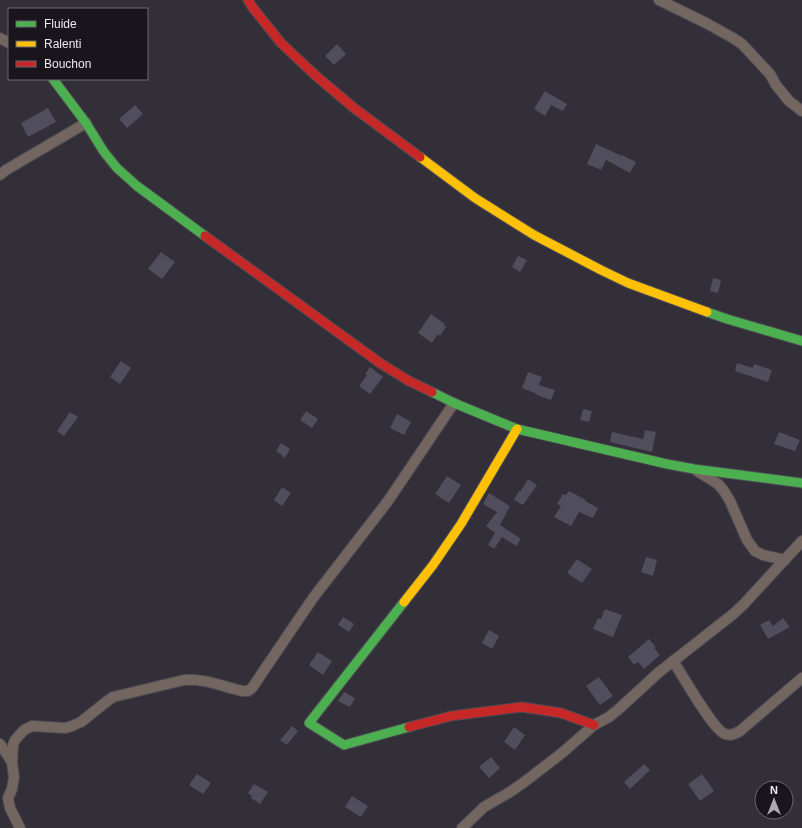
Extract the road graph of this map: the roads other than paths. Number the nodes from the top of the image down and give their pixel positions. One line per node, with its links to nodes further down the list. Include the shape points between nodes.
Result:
1 (248, 0): 7 (street, via 281,43 315,76 475,198 534,235 628,283 727,319)
2 (659, 0): 4 (street, via 742,44 770,74 789,101)
3 (54, 80): 5 (street)
4 (802, 111)
5 (86, 124): 6 (street); 8 (street, via 117,168 137,186 380,363)
6 (0, 175)
7 (802, 341)
8 (454, 403): 9 (street); 18 (street, via 388,501 313,598 252,688 244,691 193,679 113,697 72,726 32,726 24,730 13,745)
9 (517, 429): 10 (street); 16 (street, via 441,553 310,724 344,745 451,716 522,707 561,713)
10 (694, 469): 11 (street); 13 (street, via 718,484 724,491 747,540 755,551)
11 (802, 483)
12 (802, 541): 13 (street)
13 (785, 560): 14 (street, via 743,605)
14 (674, 661): 15 (street, via 709,718 727,735 740,731); 16 (street, via 620,708)
15 (802, 678)
16 (594, 725): 20 (street, via 523,783 484,807)
17 (0, 744): 18 (street)
18 (12, 762): 19 (street, via 14,777 8,798)
19 (20, 828)
20 (462, 828)

